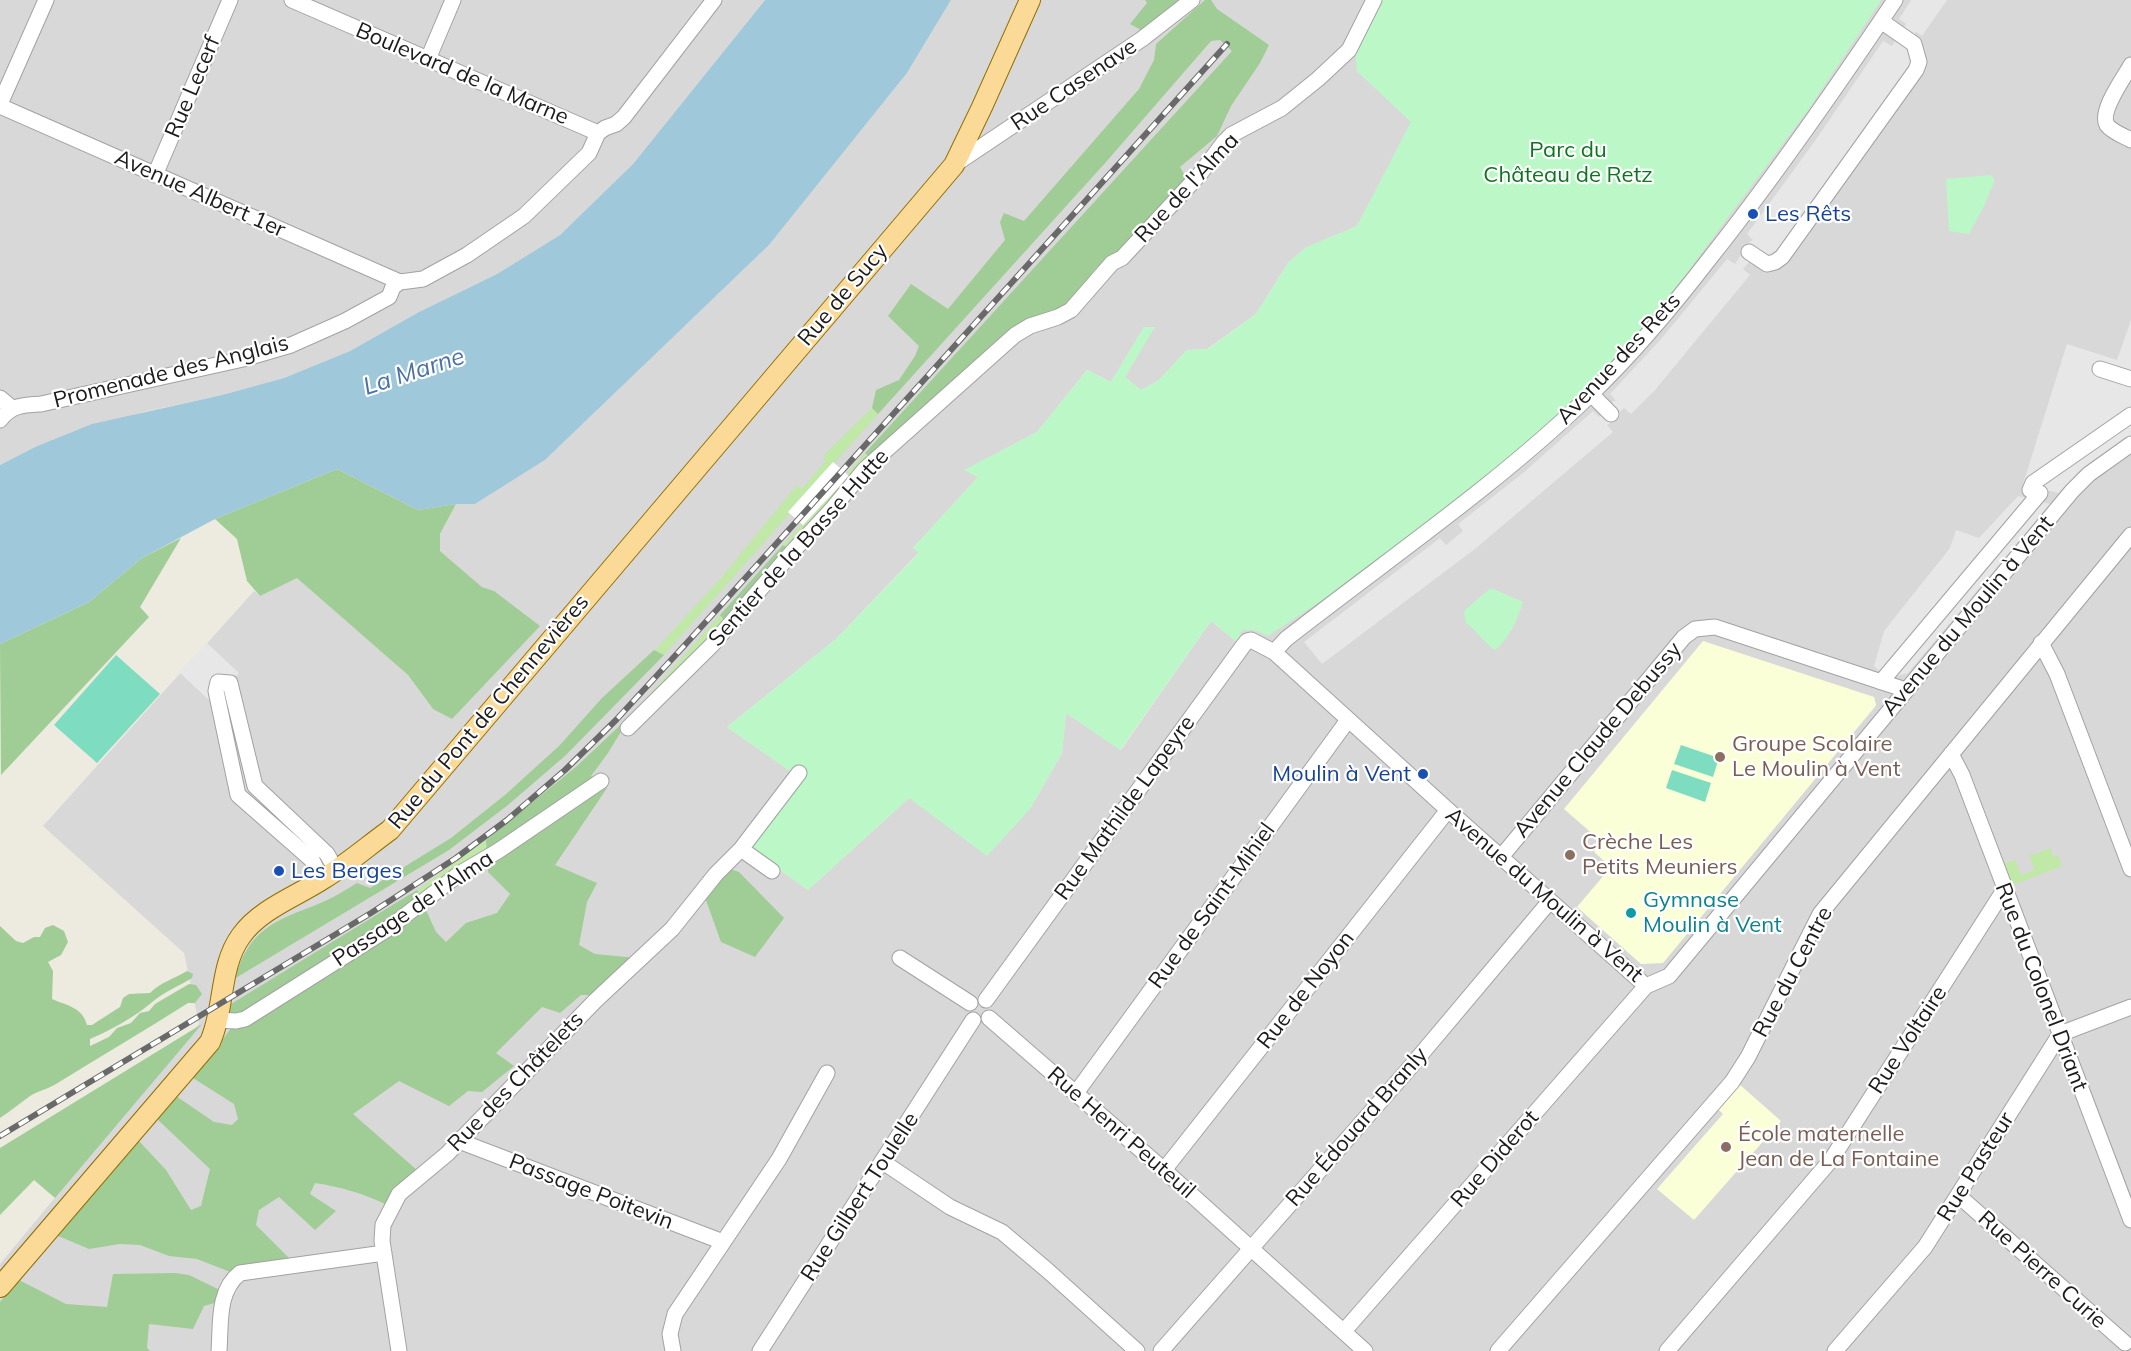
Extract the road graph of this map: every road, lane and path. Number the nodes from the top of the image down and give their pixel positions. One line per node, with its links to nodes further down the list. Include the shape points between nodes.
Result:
1 (46, 0): 13 (street)
2 (230, 0): 17 (street, Rue Lecerf)
3 (292, 0): 11 (street, Boulevard de la Marne)
4 (453, 0): 11 (street)
5 (714, 0): 14 (street, via 624,117)
6 (1030, 0): 16 (main road, Rue de Sucy)
7 (1192, 0): 16 (street, Rue Casenave, via 1142,39)
8 (1374, 0): 19 (street, Rue de l'Alma, via 1349,50 1282,108 1231,135 1167,210 1122,258)
9 (1895, 0): 10 (street, Avenue des Rets)
10 (1881, 21): 18 (street, via 1914,44 1919,62 1916,70 1782,256 1767,264); 23 (street, Avenue des Rets, via 1728,236 1670,309)
11 (428, 59): 14 (street, Boulevard de la Marne)
12 (2131, 65): 15 (street, via 2104,115 2108,125)
13 (0, 105): 17 (street, Avenue Albert 1er)
14 (598, 133): 20 (street, via 589,153 524,216 459,260 423,279)
15 (2131, 140)
16 (954, 165): 32 (main road, Rue de Sucy)
17 (155, 174): 20 (street, Avenue Albert 1er)
18 (1749, 252)
19 (1112, 263): 38 (street, Sentier de la Basse Hutte, via 1071,309 1015,335 865,469 712,645)
20 (400, 282): 24 (street, Promenade des Anglais, via 388,297 291,345 41,404)
21 (2100, 369): 22 (street)
22 (2131, 379)
23 (1591, 394): 25 (street); 34 (street, Avenue des Rets, via 1513,464)
24 (6, 403): 27 (street, Promenade des Anglais)
25 (1611, 414)
26 (2131, 415): 29 (street)
27 (0, 420)
28 (2131, 444): 30 (street, Avenue du Moulin à Vent, via 2089,474)
29 (2029, 489): 30 (street); 35 (street)
30 (2061, 504): 36 (street, Avenue du Moulin à Vent)
31 (2131, 535): 33 (street, Rue du Centre)
32 (615, 563): 47 (main road, Rue du Pont de Chennevières, via 390,830)
33 (2042, 643): 39 (street, Rue du Centre); 45 (street)
34 (1274, 652): 37 (street, Avenue du Moulin à Vent); 52 (street, Rue Mathilde Lapeyre, via 1255,641 1247,641)
35 (1881, 681): 36 (street, Avenue Claude Debussy); 44 (street, Avenue Claude Debussy, via 1715,627 1695,629 1684,637)
36 (1906, 690): 51 (street, Avenue du Moulin à Vent, via 1669,976)
37 (1348, 720): 42 (street, Avenue du Moulin à Vent); 60 (street, Rue de Saint-Mihiel)
38 (628, 728)
39 (1951, 754): 48 (street, Rue du Colonel Driant); 79 (street, Rue du Centre, via 1820,914 1732,1082)
40 (799, 773): 43 (street, Rue des Châtelets)
41 (598, 777): 56 (street, Passage de l'Alma, via 386,930 245,1019)
42 (1448, 810): 44 (street, Avenue du Moulin à Vent); 63 (street, Rue de Noyon)
43 (741, 849): 46 (street); 61 (street, Rue des Châtelets, via 672,929 595,1001)
44 (1500, 857): 49 (street, Avenue du Moulin à Vent)
45 (2131, 869)
46 (772, 871)
47 (329, 875): 47 (street, via 327,854 255,786 230,683 218,682 216,691 238,795); 56 (main road, Rue du Pont de Chennevières, via 280,904 240,937 231,956)
48 (2004, 890): 58 (street, Rue du Colonel Driant); 80 (street, Rue Voltaire, via 1831,1160)
49 (1550, 901): 51 (street, Avenue du Moulin à Vent); 67 (street, Rue Édouard Branly)
50 (900, 958): 53 (street)
51 (1646, 986): 70 (street, Rue Diderot)
52 (986, 999): 53 (street); 55 (street, via 992,1007)
53 (970, 1003): 57 (street, via 968,1012)
54 (2131, 1007): 58 (street)
55 (989, 1018): 57 (street, via 982,1022); 60 (street, Rue Henri Peuteuil)
56 (218, 1020): 69 (main road, Rue du Pont de Chennevières, via 210,1042)
57 (973, 1020): 62 (street, Rue Gilbert Toulelle)
58 (2060, 1034): 64 (street, Rue Pasteur); 65 (street, Rue du Colonel Driant)
59 (827, 1073): 66 (street, via 779,1159)
60 (1076, 1093): 63 (street, Rue Henri Peuteuil)
61 (459, 1141): 66 (street, Passage Poitevin); 68 (street, Rue des Châtelets, via 399,1194 383,1225)
62 (883, 1162): 75 (street, Rue Gilbert Toulelle); 76 (street, via 950,1207 1002,1232)
63 (1164, 1170): 67 (street, Rue Henri Peuteuil)
64 (1959, 1196): 71 (street, Rue Pierre Curie); 81 (street, Rue Pasteur, via 1925,1247)
65 (2131, 1220)
66 (723, 1242): 74 (street, via 675,1314 670,1334)
67 (1251, 1248): 70 (street, Rue Henri Peuteuil); 77 (street, Rue Édouard Branly)
68 (384, 1253): 72 (street, via 240,1273 230,1281 222,1306); 73 (street, Rue des Châtelets)
69 (0, 1287)
70 (1344, 1331): 78 (street, Rue Henri Peuteuil)
71 (2123, 1345)
72 (219, 1351)
73 (399, 1351)
74 (673, 1351)
75 (760, 1351)
76 (1137, 1351)
77 (1161, 1351)
78 (1365, 1351)
79 (1498, 1351)
80 (1667, 1351)
81 (1835, 1351)

